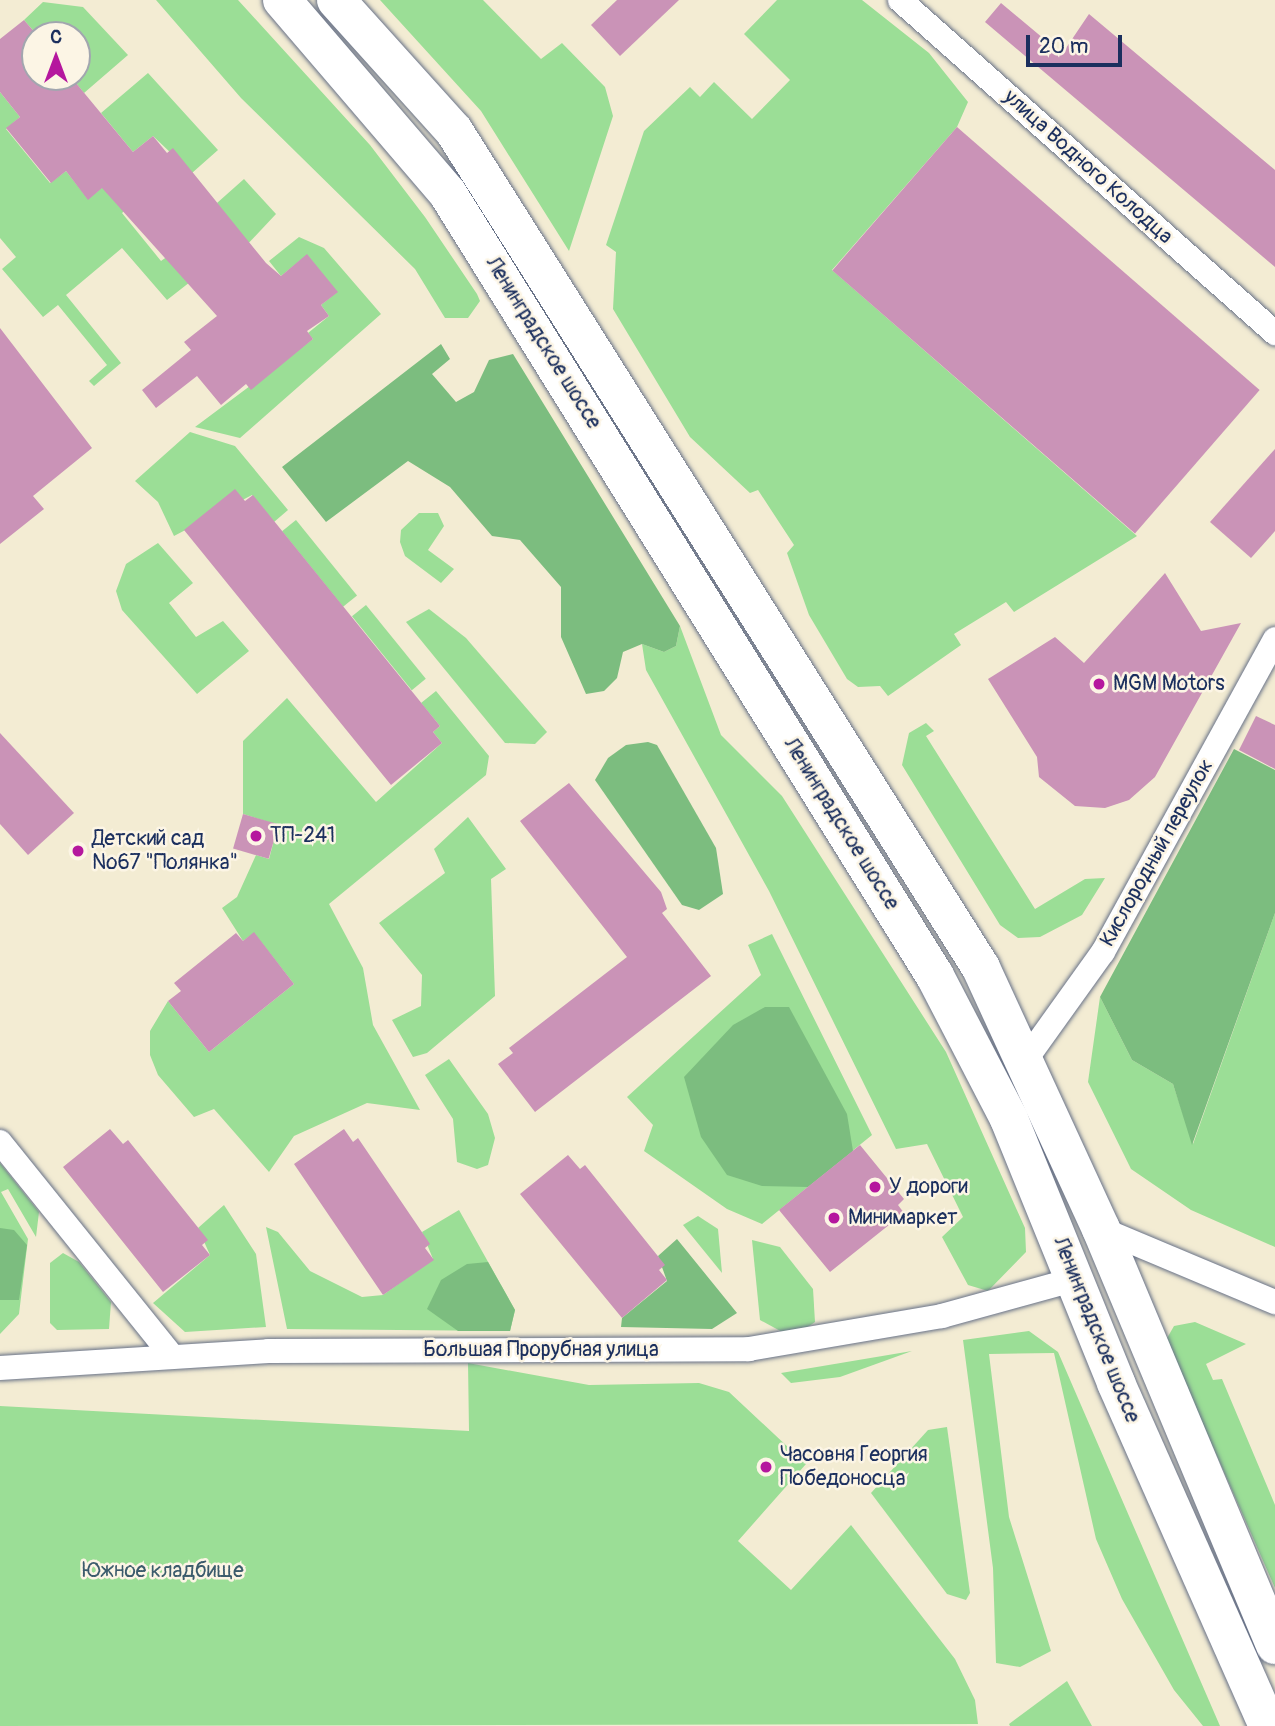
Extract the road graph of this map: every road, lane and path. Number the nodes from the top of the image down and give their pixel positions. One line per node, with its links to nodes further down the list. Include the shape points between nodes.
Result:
1 (282, 0): 9 (main road, Ленинградское шоссе, via 448,194 874,875 973,1048)
2 (336, 0): 6 (main road, Ленинградское шоссе, via 454,131 845,743 981,968)
3 (901, 0): 4 (street, улица Водного Колодца)
4 (1275, 333)
5 (1275, 639): 6 (street, Кислородный переулок, via 1103,952)
6 (1027, 1058): 8 (main road, Ленинградское шоссе)
7 (0, 1142): 11 (street)
8 (1101, 1228): 10 (street); 13 (main road, Ленинградское шоссе)
9 (1076, 1279): 11 (street, Большая Прорубная улица, via 942,1316 749,1349); 14 (main road, Ленинградское шоссе)
10 (1275, 1302)
11 (172, 1356): 12 (street, Большая Прорубная улица)
12 (0, 1368)
13 (1275, 1645)
14 (1268, 1726)

